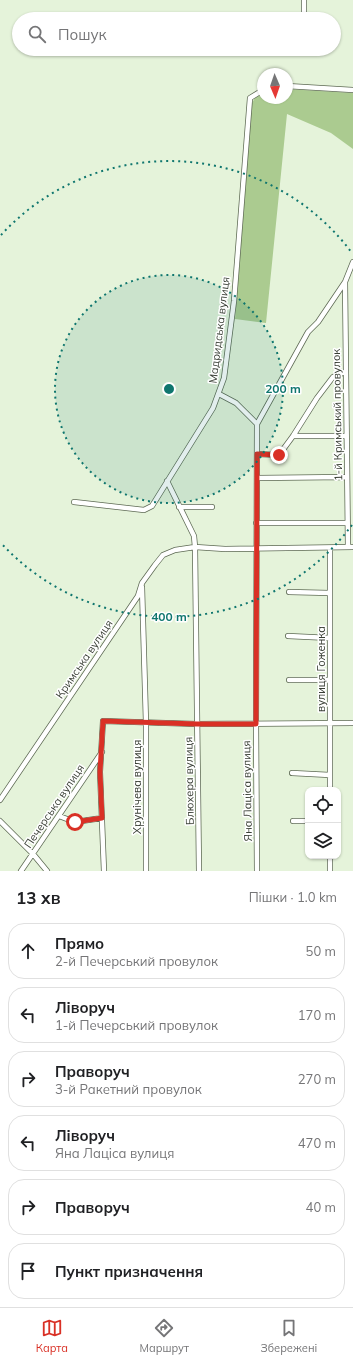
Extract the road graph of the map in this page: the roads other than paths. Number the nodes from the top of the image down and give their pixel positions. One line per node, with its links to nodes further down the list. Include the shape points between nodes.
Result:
1 (304, 0): 2 (street)
2 (304, 12)
3 (293, 86): 4 (street)
4 (353, 90)
5 (257, 94): 9 (street, Мадридська вулиця, via 250,98 234,301 224,378)
6 (353, 262): 7 (street)
7 (345, 282): 8 (street, 1-й Кримський провулок); 10 (street, via 318,322 308,332)
8 (345, 372): 11 (street, via 333,377); 12 (street, 1-й Кримський провулок)
9 (219, 394): 10 (street, via 236,403); 16 (street, Мадридська вулиця, via 213,408)
10 (257, 424): 13 (street, Яна Лаціса вулиця)
11 (292, 436): 12 (street); 13 (street, via 279,455)
12 (346, 436): 14 (street, 1-й Кримський провулок)
13 (257, 454): 15 (street, Яна Лаціса вулиця)
14 (346, 477): 15 (street); 21 (street, 1-й Кримський провулок)
15 (256, 478): 20 (street, Яна Лаціса вулиця)
16 (166, 481): 17 (street, Мадридська вулиця, via 152,506 144,510); 18 (street, Блюхера вулиця)
17 (74, 502)
18 (179, 507): 19 (street); 22 (street, Блюхера вулиця, via 194,536)
19 (212, 507)
20 (256, 523): 21 (street); 24 (street, Яна Лаціса вулиця)
21 (347, 523): 23 (street, 1-й Кримський провулок)
22 (195, 547): 24 (street, Кримська вулиця); 26 (street, Кримська вулиця, via 163,555); 36 (street, Блюхера вулиця)
23 (350, 547): 25 (street, Кримська вулиця)
24 (256, 549): 25 (street, Кримська вулиця); 37 (street, Яна Лаціса вулиця)
25 (330, 549): 28 (street, вулиця Гоженка)
26 (142, 583): 34 (street, Хрунічева вулиця); 42 (street, Кримська вулиця, via 135,601)
27 (289, 592): 28 (street)
28 (330, 593): 30 (street, вулиця Гоженка)
29 (288, 636): 30 (street)
30 (330, 638): 32 (street, вулиця Гоженка)
31 (288, 680): 32 (street)
32 (330, 680): 33 (street, вулиця Гоженка)
33 (330, 722): 35 (street); 37 (street); 40 (street, вулиця Гоженка)
34 (146, 723): 36 (street); 38 (street, via 103,721); 53 (street, Хрунічева вулиця)
35 (353, 723)
36 (197, 724): 37 (street); 54 (street, Блюхера вулиця)
37 (256, 724): 55 (street, Яна Лаціса вулиця)
38 (102, 751): 43 (street, Печерська вулиця); 44 (street)
39 (292, 773): 40 (street)
40 (330, 774): 41 (street, вулиця Гоженка)
41 (330, 787)
42 (0, 800)
43 (59, 816): 44 (street, via 75,822); 48 (street, Печерська вулиця)
44 (102, 818): 52 (street)
45 (0, 821): 48 (street)
46 (292, 821): 47 (street)
47 (305, 821)
48 (33, 854): 50 (street, Печерська вулиця); 51 (street)
49 (330, 859): 56 (street)
50 (21, 871)
51 (47, 871)
52 (104, 871)
53 (146, 871)
54 (199, 871)
55 (257, 871)
56 (330, 871)

